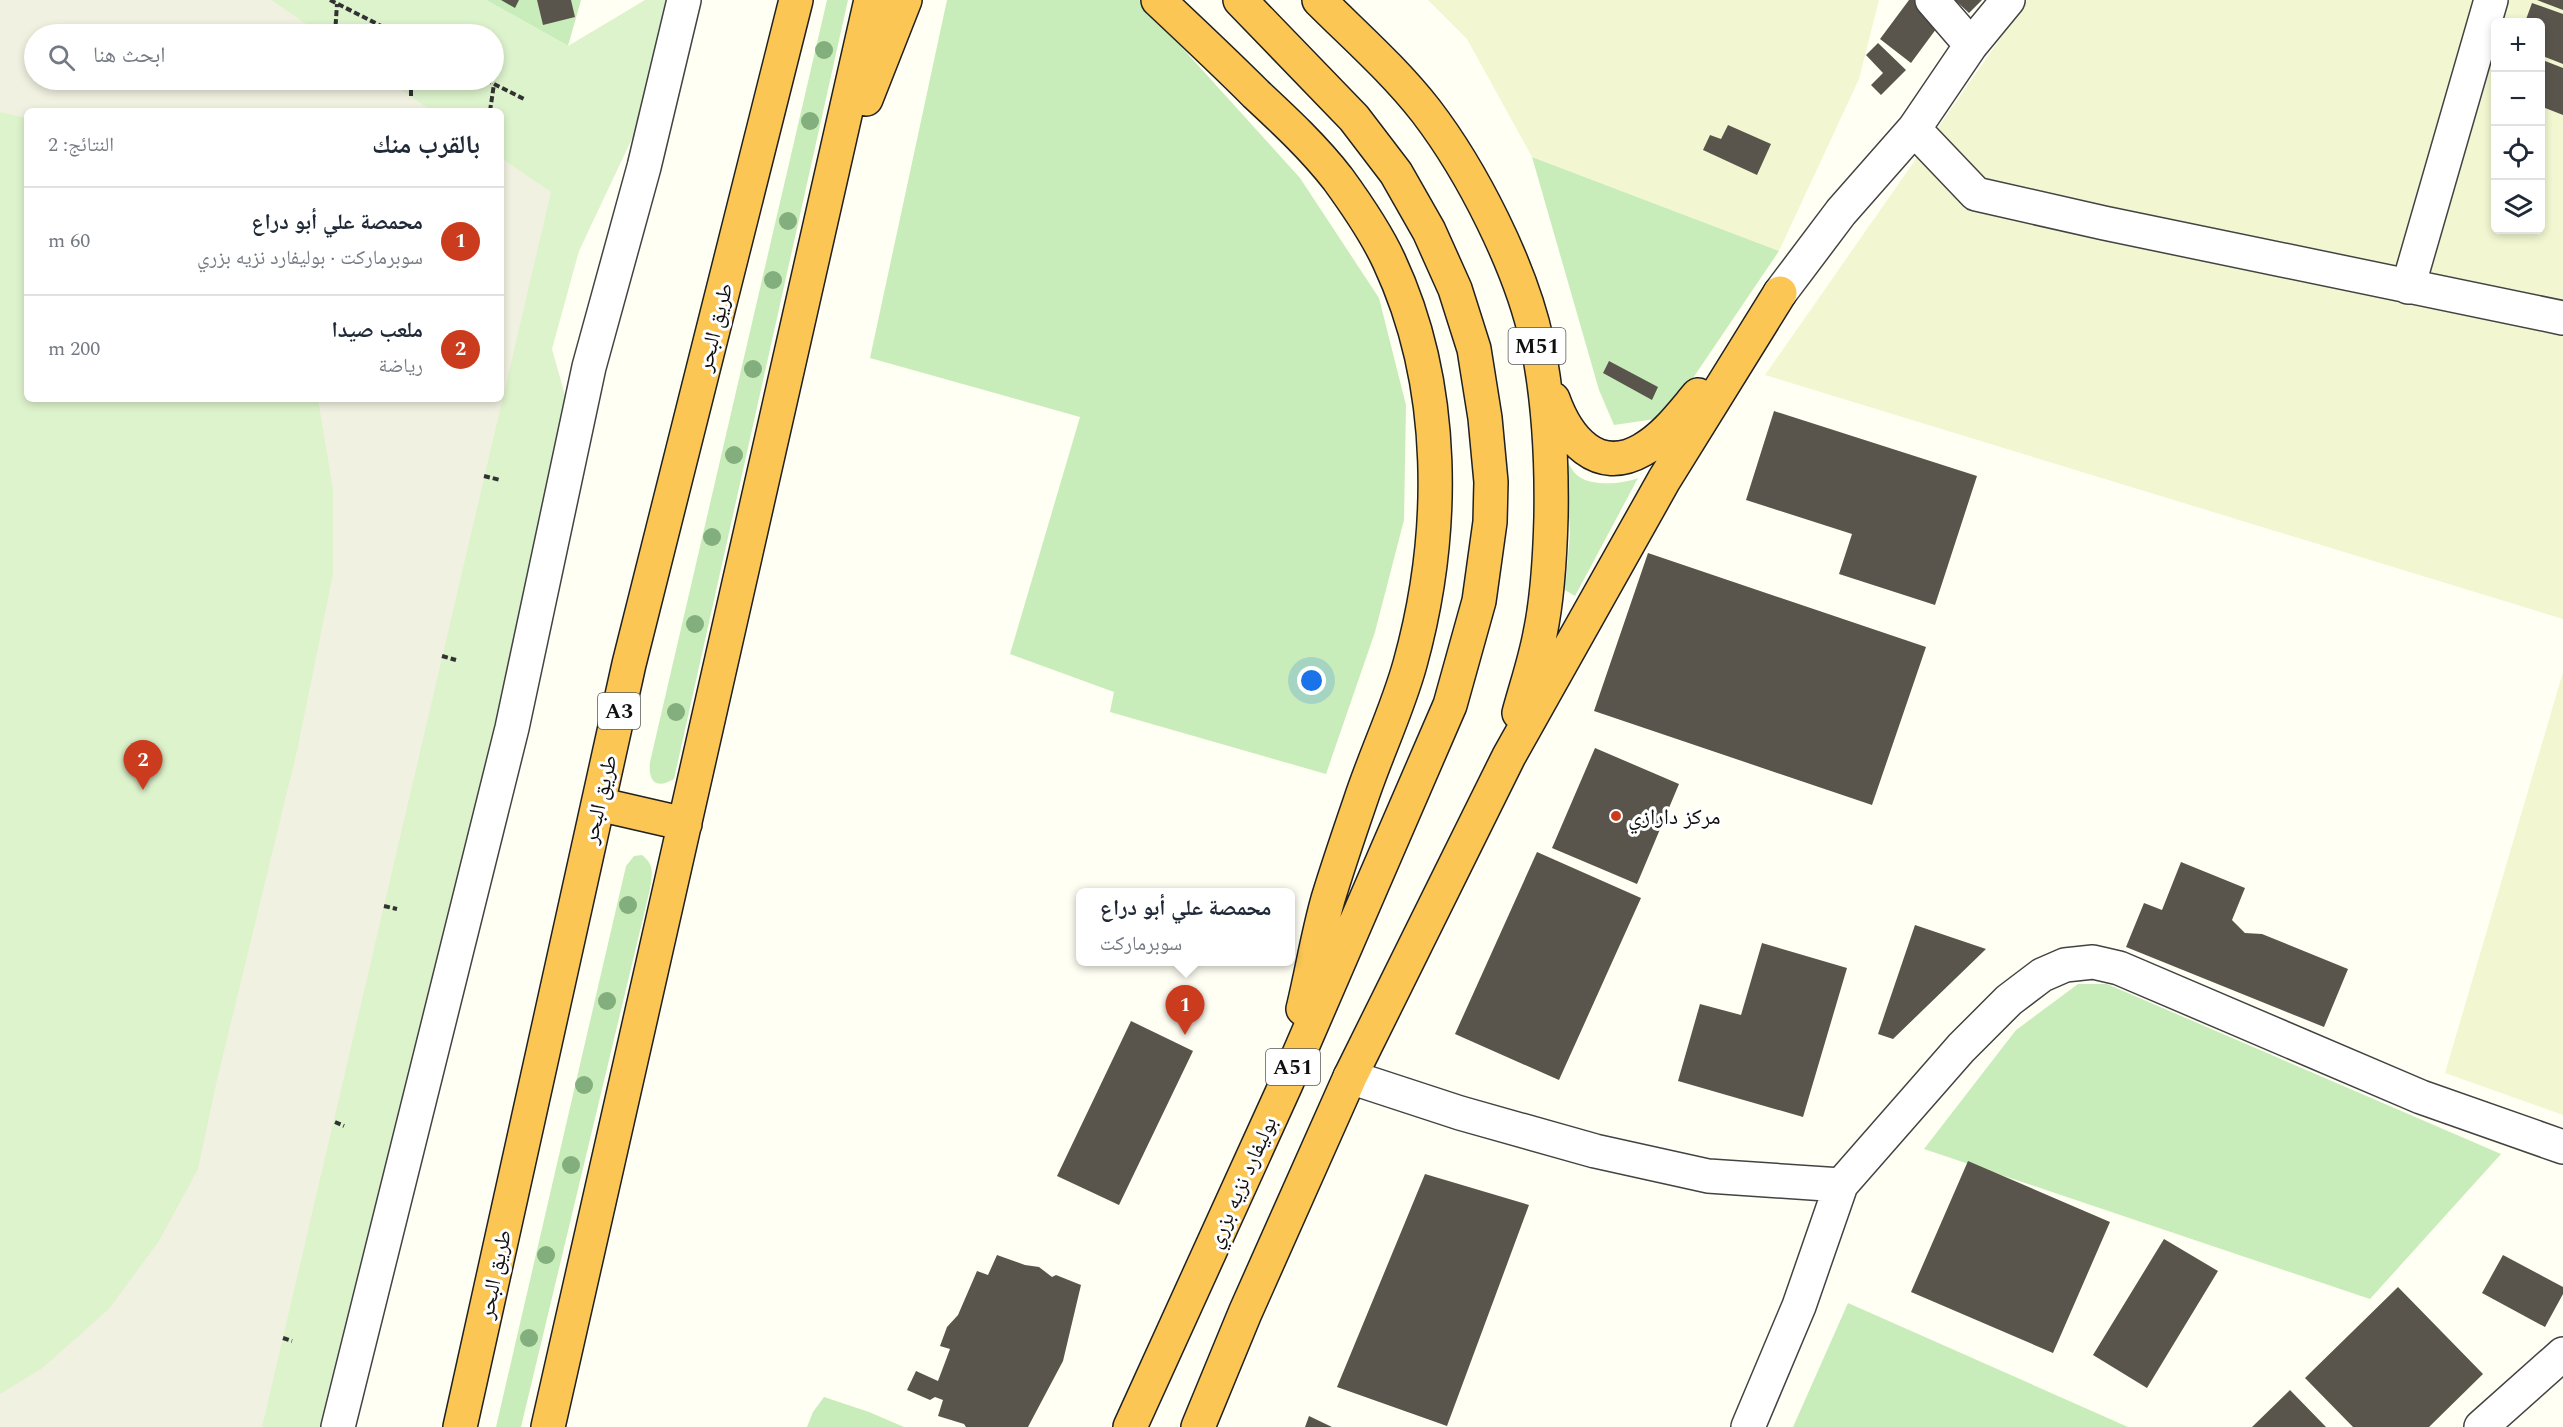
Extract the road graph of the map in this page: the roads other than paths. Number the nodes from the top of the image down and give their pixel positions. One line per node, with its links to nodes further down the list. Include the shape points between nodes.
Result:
1 (684, 0): 18 (street, via 644,167)
2 (796, 0): 22 (highway, طريق البحر / A3, via 629,664)
3 (872, 0): 13 (highway)
4 (905, 0): 13 (highway)
5 (1158, 0): 25 (highway, via 1301,136 1340,183 1388,258 1400,287 1430,403 1434,513 1424,599 1410,664 1328,900)
6 (1240, 0): 20 (highway, M51, via 1354,118 1395,173 1429,231 1455,289 1474,350 1485,417 1490,522 1479,601)
7 (1319, 0): 17 (highway, M51, via 1388,68 1425,110 1455,153 1492,221 1522,291)
8 (1932, 0): 11 (street)
9 (2008, 0): 11 (street)
10 (2491, 0): 14 (street)
11 (1971, 45): 12 (street)
12 (1914, 129): 14 (street, via 1976,194); 15 (street, via 1840,212)
13 (828, 192): 23 (highway)
14 (2408, 287): 16 (street)
15 (1780, 293): 17 (highway, via 1672,426 1642,450 1624,458 1596,456 1576,441 1557,411); 21 (highway, via 1664,480)
16 (2563, 318)
17 (1541, 365): 21 (highway, M51, via 1550,438 1549,566 1540,635)
18 (589, 368): 19 (street); 29 (street, via 512,728)
19 (564, 389)
20 (1450, 705): 25 (highway, بوليفارد نزيه بزري / A51)
21 (1509, 756): 24 (highway, A51)
22 (598, 804): 23 (highway); 30 (highway, طريق البحر / A3)
23 (685, 824): 31 (highway)
24 (1350, 1077): 27 (street, via 1482,1120 1708,1176); 33 (highway, A51)
25 (1286, 1084): 32 (highway, بوليفارد نزيه بزري / A51)
26 (2563, 1147): 27 (street, via 2421,1097 2162,985 2093,962 2065,965 2042,975 2009,1000 1960,1048)
27 (1841, 1185): 34 (street, via 1799,1306)
28 (2563, 1354): 35 (street)
29 (338, 1427)
30 (460, 1427)
31 (548, 1427)
32 (1130, 1427)
33 (1198, 1427)
34 (1748, 1427)
35 (2481, 1427)

